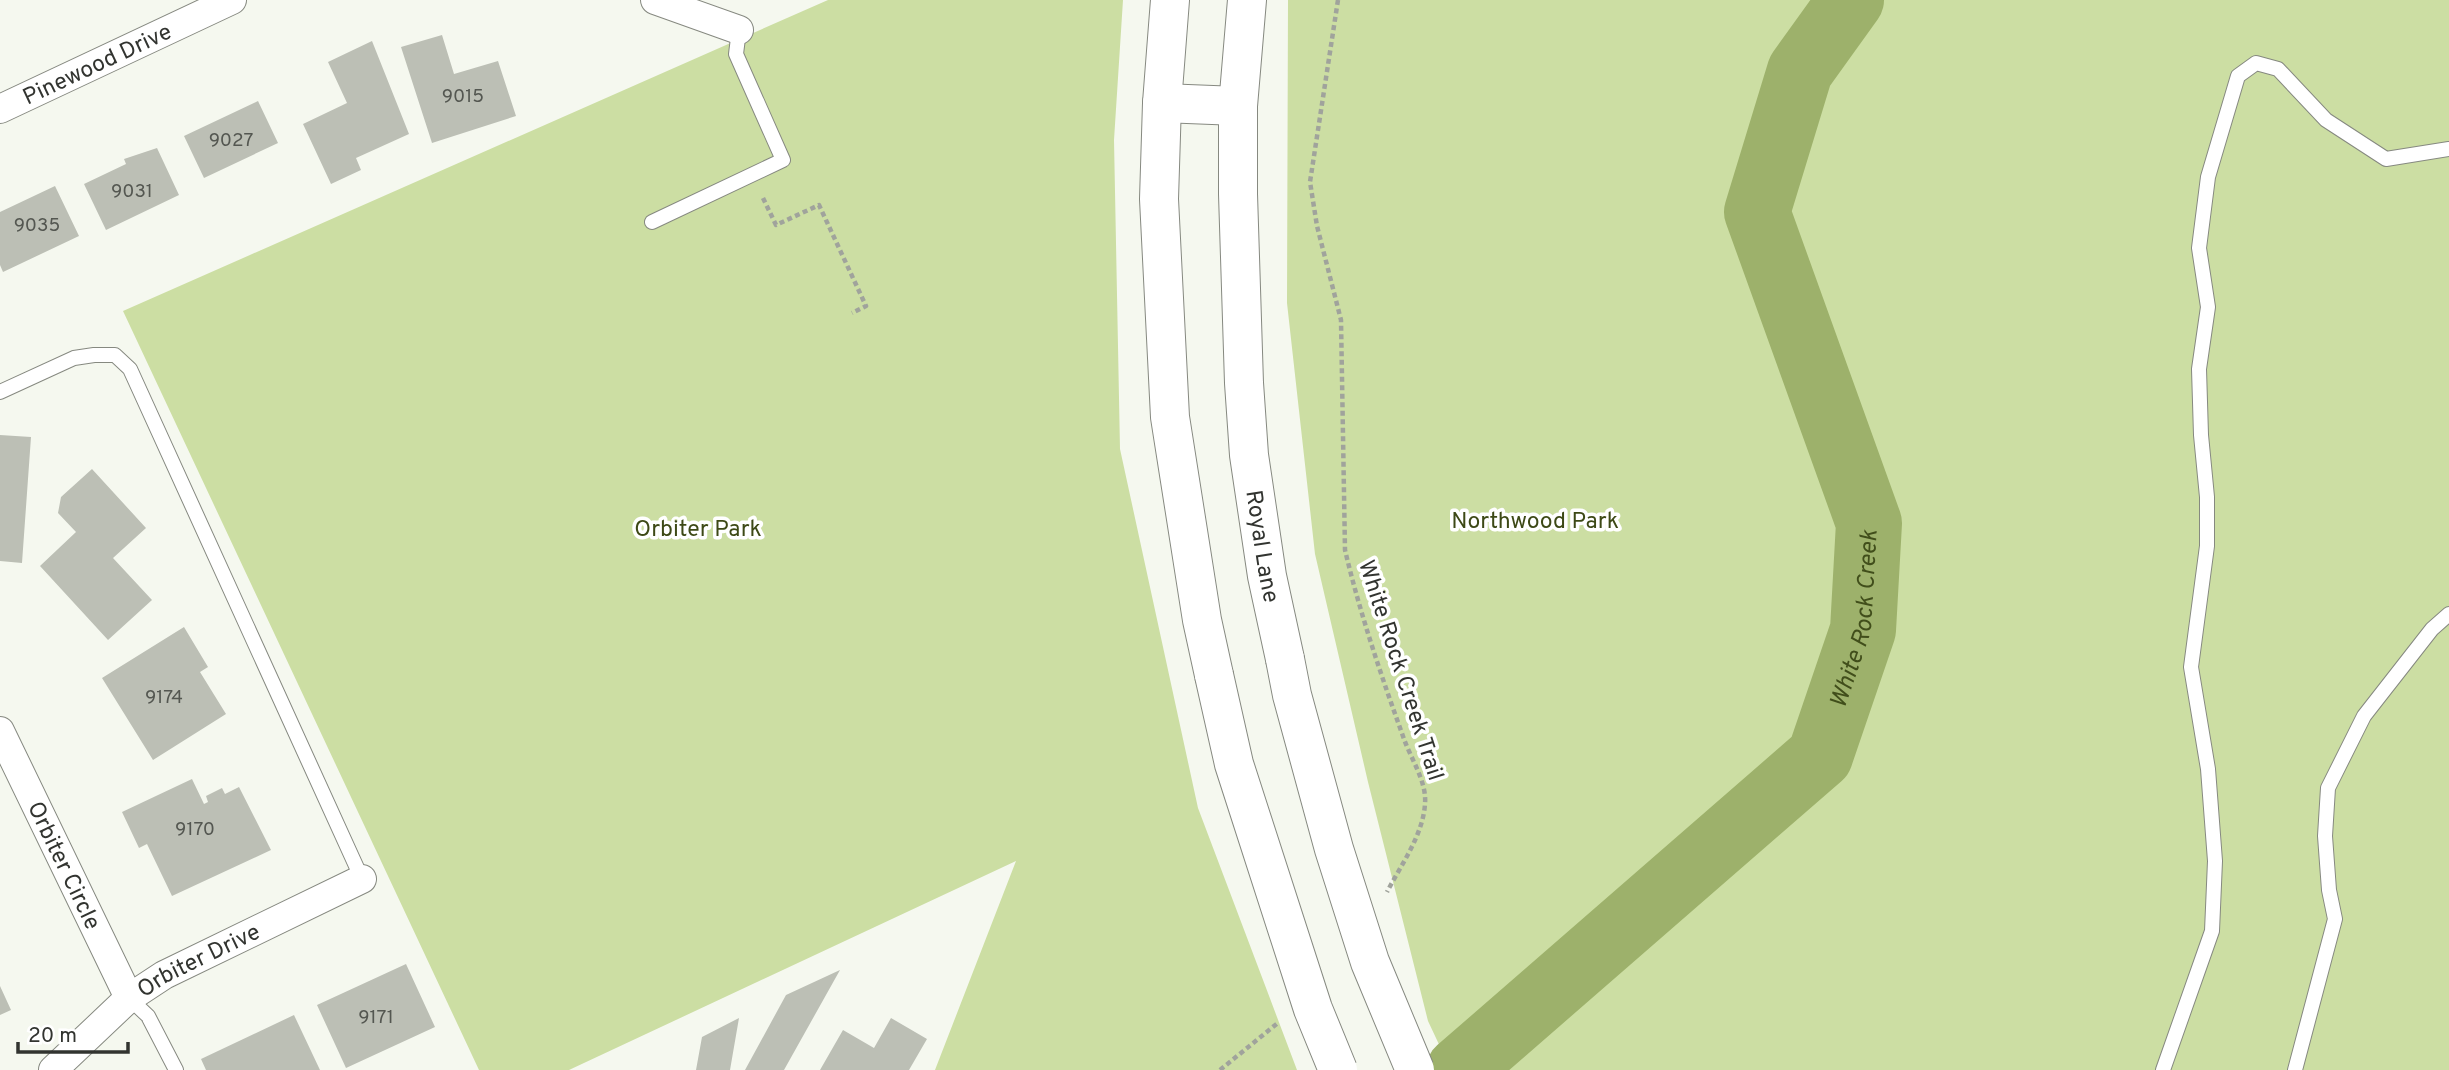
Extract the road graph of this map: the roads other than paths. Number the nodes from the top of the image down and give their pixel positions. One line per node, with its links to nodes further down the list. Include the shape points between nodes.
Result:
1 (232, 0): 8 (street, Pinewood Drive)
2 (655, 0): 5 (street)
3 (1170, 0): 6 (main road)
4 (1247, 0): 7 (main road, Royal Lane)
5 (739, 30): 10 (lane, via 736,54 783,160)
6 (1162, 103): 7 (main road); 18 (main road, bridge, via 1159,199 1170,418 1202,620 1234,764 1313,1009)
7 (1238, 106): 19 (main road, Royal Lane, bridge, via 1248,443 1267,576 1292,695 1334,849 1370,962)
8 (0, 109)
9 (2449, 149): 20 (lane, via 2386,159 2326,120 2278,69 2256,63 2238,76 2208,177 2199,248 2208,307 2199,369 2207,546 2191,667 2208,769 2215,861 2212,931)
10 (652, 222)
11 (0, 392): 14 (lane, via 74,358 115,355 130,369)
12 (2449, 614): 21 (lane, via 2364,716 2328,788 2325,836 2334,919)
13 (0, 731): 15 (street, Orbiter Circle)
14 (362, 879): 15 (street, Orbiter Drive, via 163,975)
15 (129, 998): 16 (street, Orbiter Drive); 17 (lane, via 148,1016)
16 (53, 1070)
17 (176, 1070)
18 (1338, 1070)
19 (1415, 1070)
20 (2164, 1070)
21 (2295, 1070)

